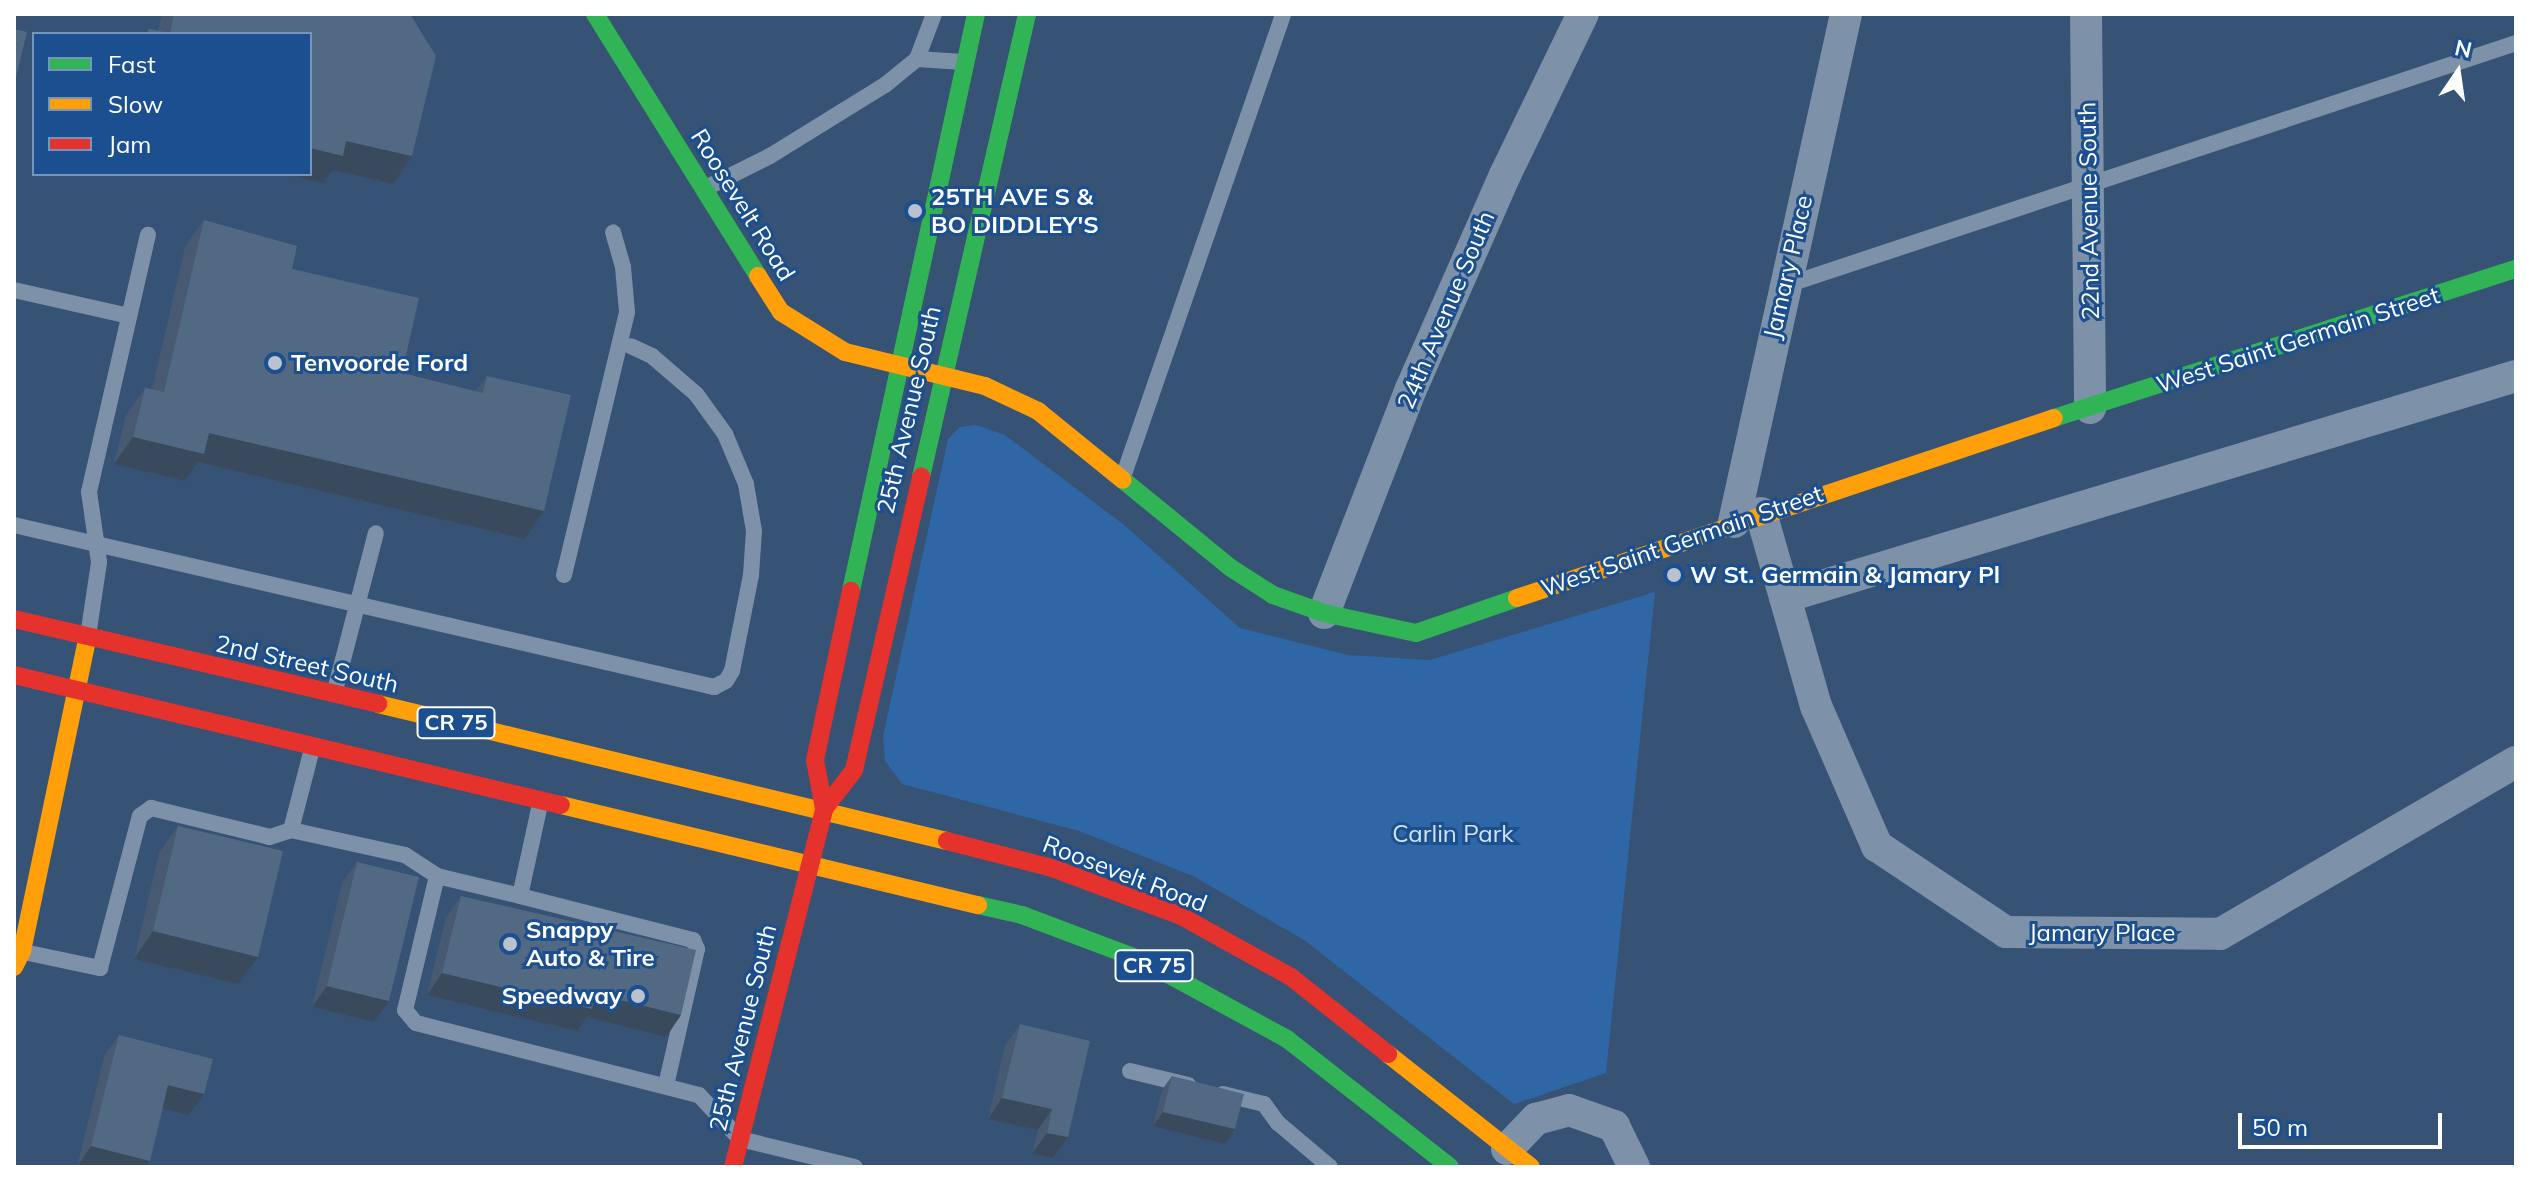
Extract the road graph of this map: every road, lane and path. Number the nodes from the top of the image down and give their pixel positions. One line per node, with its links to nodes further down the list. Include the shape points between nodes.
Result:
1 (595, 14): 13 (street, Roosevelt Road)
2 (934, 14): 10 (lane)
3 (976, 14): 11 (street, 25th Avenue South)
4 (1027, 14): 22 (street, 25th Avenue South)
5 (1283, 14): 25 (lane)
6 (1583, 14): 33 (street, 24th Avenue South, via 1417,375)
7 (1846, 14): 17 (street, Jamary Place)
8 (2086, 14): 12 (street, 22nd Avenue South)
9 (2516, 43): 12 (lane)
10 (917, 59): 11 (lane); 13 (lane, via 783,148)
11 (963, 62): 21 (street, 25th Avenue South)
12 (2091, 180): 17 (lane); 24 (street, 22nd Avenue South)
13 (704, 188): 21 (street, Roosevelt Road, via 781,312 845,352)
14 (613, 232): 30 (lane, via 627,312)
15 (148, 235): 19 (lane)
16 (2516, 269): 24 (street, West Saint Germain Street)
17 (1782, 287): 26 (street, Jamary Place)
18 (14, 290): 19 (lane)
19 (129, 316): 29 (lane, via 89,492)
20 (631, 346): 32 (lane, via 652,356 696,394 725,434 746,484 754,555 726,681 701,685)
21 (897, 363): 22 (street, West Saint Germain Street); 42 (street, 25th Avenue South, via 815,760)
22 (941, 374): 25 (street, West Saint Germain Street, via 985,386 1038,411); 42 (street, 25th Avenue South, via 854,770)
23 (2516, 376): 31 (street)
24 (2090, 408): 26 (street, West Saint Germain Street)
25 (1123, 477): 33 (street, West Saint Germain Street, via 1231,568 1273,595)
26 (1747, 517): 31 (street, Jamary Place); 33 (street, West Saint Germain Street, via 1416,633)
27 (14, 525): 29 (lane)
28 (376, 533): 32 (lane)
29 (98, 545): 32 (lane); 35 (lane)
30 (564, 575)
31 (1785, 597): 40 (street, Jamary Place, via 1816,706 1877,846 2006,932 2220,934)
32 (358, 604): 38 (lane)
33 (1324, 613)
34 (14, 619): 35 (street, 2nd Street South / CR 75)
35 (88, 636): 37 (street); 38 (street, 2nd Street South / CR 75)
36 (14, 675): 37 (street, CR 75)
37 (76, 690): 39 (street, CR 75); 47 (street)
38 (334, 695): 42 (street, 2nd Street South / CR 75)
39 (313, 744): 41 (street, CR 75); 43 (lane)
40 (2516, 762)
41 (541, 800): 44 (street, CR 75); 46 (lane)
42 (824, 809): 44 (street, 25th Avenue South); 51 (street, Roosevelt Road / CR 75, via 1052,868 1181,916 1291,977)
43 (291, 830): 45 (lane, via 405,855); 47 (lane, via 270,837 151,808 140,816 100,968)
44 (810, 865): 50 (street, 25th Avenue South); 55 (street, CR 75, via 1022,915 1144,961 1287,1039)
45 (437, 876): 46 (lane); 49 (lane, via 405,1010 416,1023)
46 (520, 896): 49 (lane, via 693,940 697,949)
47 (18, 959)
48 (1130, 1071): 54 (lane, via 1264,1104 1278,1123)
49 (666, 1086): 50 (lane, via 699,1095)
50 (740, 1139): 52 (street, 25th Avenue South); 53 (lane)
51 (1519, 1158): 56 (street, via 1536,1119 1569,1110 1614,1126)
52 (733, 1167)
53 (855, 1167)
54 (1330, 1167)
55 (1450, 1167)
56 (1634, 1167)

